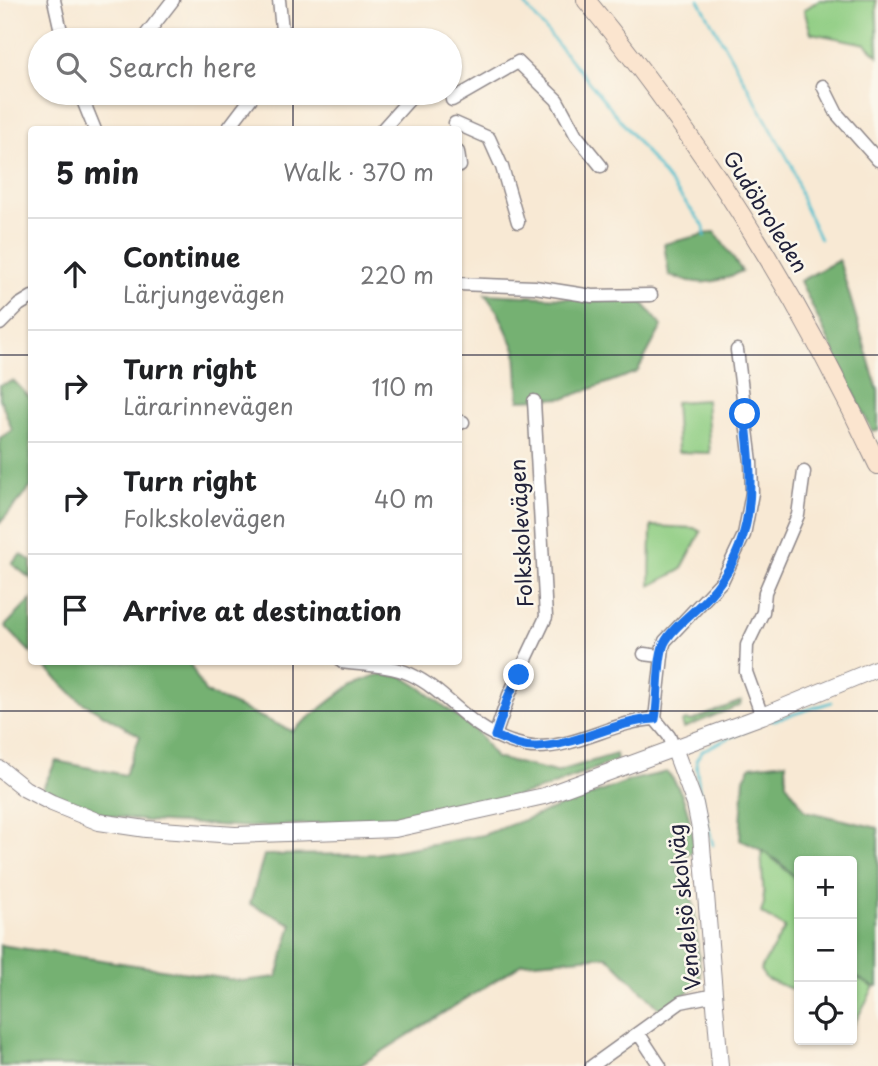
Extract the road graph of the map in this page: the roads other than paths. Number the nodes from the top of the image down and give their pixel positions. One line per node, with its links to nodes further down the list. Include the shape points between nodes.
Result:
1 (54, 0): 5 (street)
2 (173, 0): 6 (street)
3 (279, 0): 7 (street)
4 (586, 0): 28 (main road, Gudöbroleden, via 679,122 750,227 813,334)
5 (60, 28)
6 (151, 28)
7 (282, 28)
8 (823, 86): 19 (street, via 837,114)
9 (462, 90): 20 (street, via 518,62 557,100 576,135)
10 (85, 105): 14 (street)
11 (246, 105): 15 (street)
12 (404, 105): 16 (street)
13 (452, 105): 17 (street)
14 (93, 126)
15 (230, 126)
16 (386, 126)
17 (456, 126)
18 (462, 128): 21 (street, via 489,138)
19 (878, 160)
20 (601, 166)
21 (518, 222)
22 (462, 284): 23 (street, via 535,287 592,296)
23 (651, 295)
24 (28, 299): 25 (street)
25 (0, 324)
26 (737, 350): 31 (street, via 751,462 752,493 744,535 722,581 665,640)
27 (534, 401): 38 (street, Folkskolevägen, via 546,618)
28 (878, 465)
29 (804, 472): 36 (street, via 798,515 760,588 764,611 747,645 746,672)
30 (644, 654): 31 (street)
31 (660, 656): 37 (street)
32 (878, 661): 35 (street)
33 (367, 665): 38 (street, via 407,673 424,682)
34 (878, 668): 35 (street)
35 (858, 674): 36 (street)
36 (762, 716): 39 (street)
37 (655, 719): 38 (street, via 536,748); 39 (street)
38 (495, 736)
39 (674, 748): 40 (street, via 544,796 395,829 234,835 99,822 25,789); 41 (street, Vendelsö skolväg, via 701,834)
40 (0, 769)
41 (715, 995): 42 (street, via 681,1002); 45 (street, Vendelsö skolväg)
42 (639, 1034): 43 (street); 44 (street)
43 (592, 1066)
44 (660, 1066)
45 (720, 1066)

